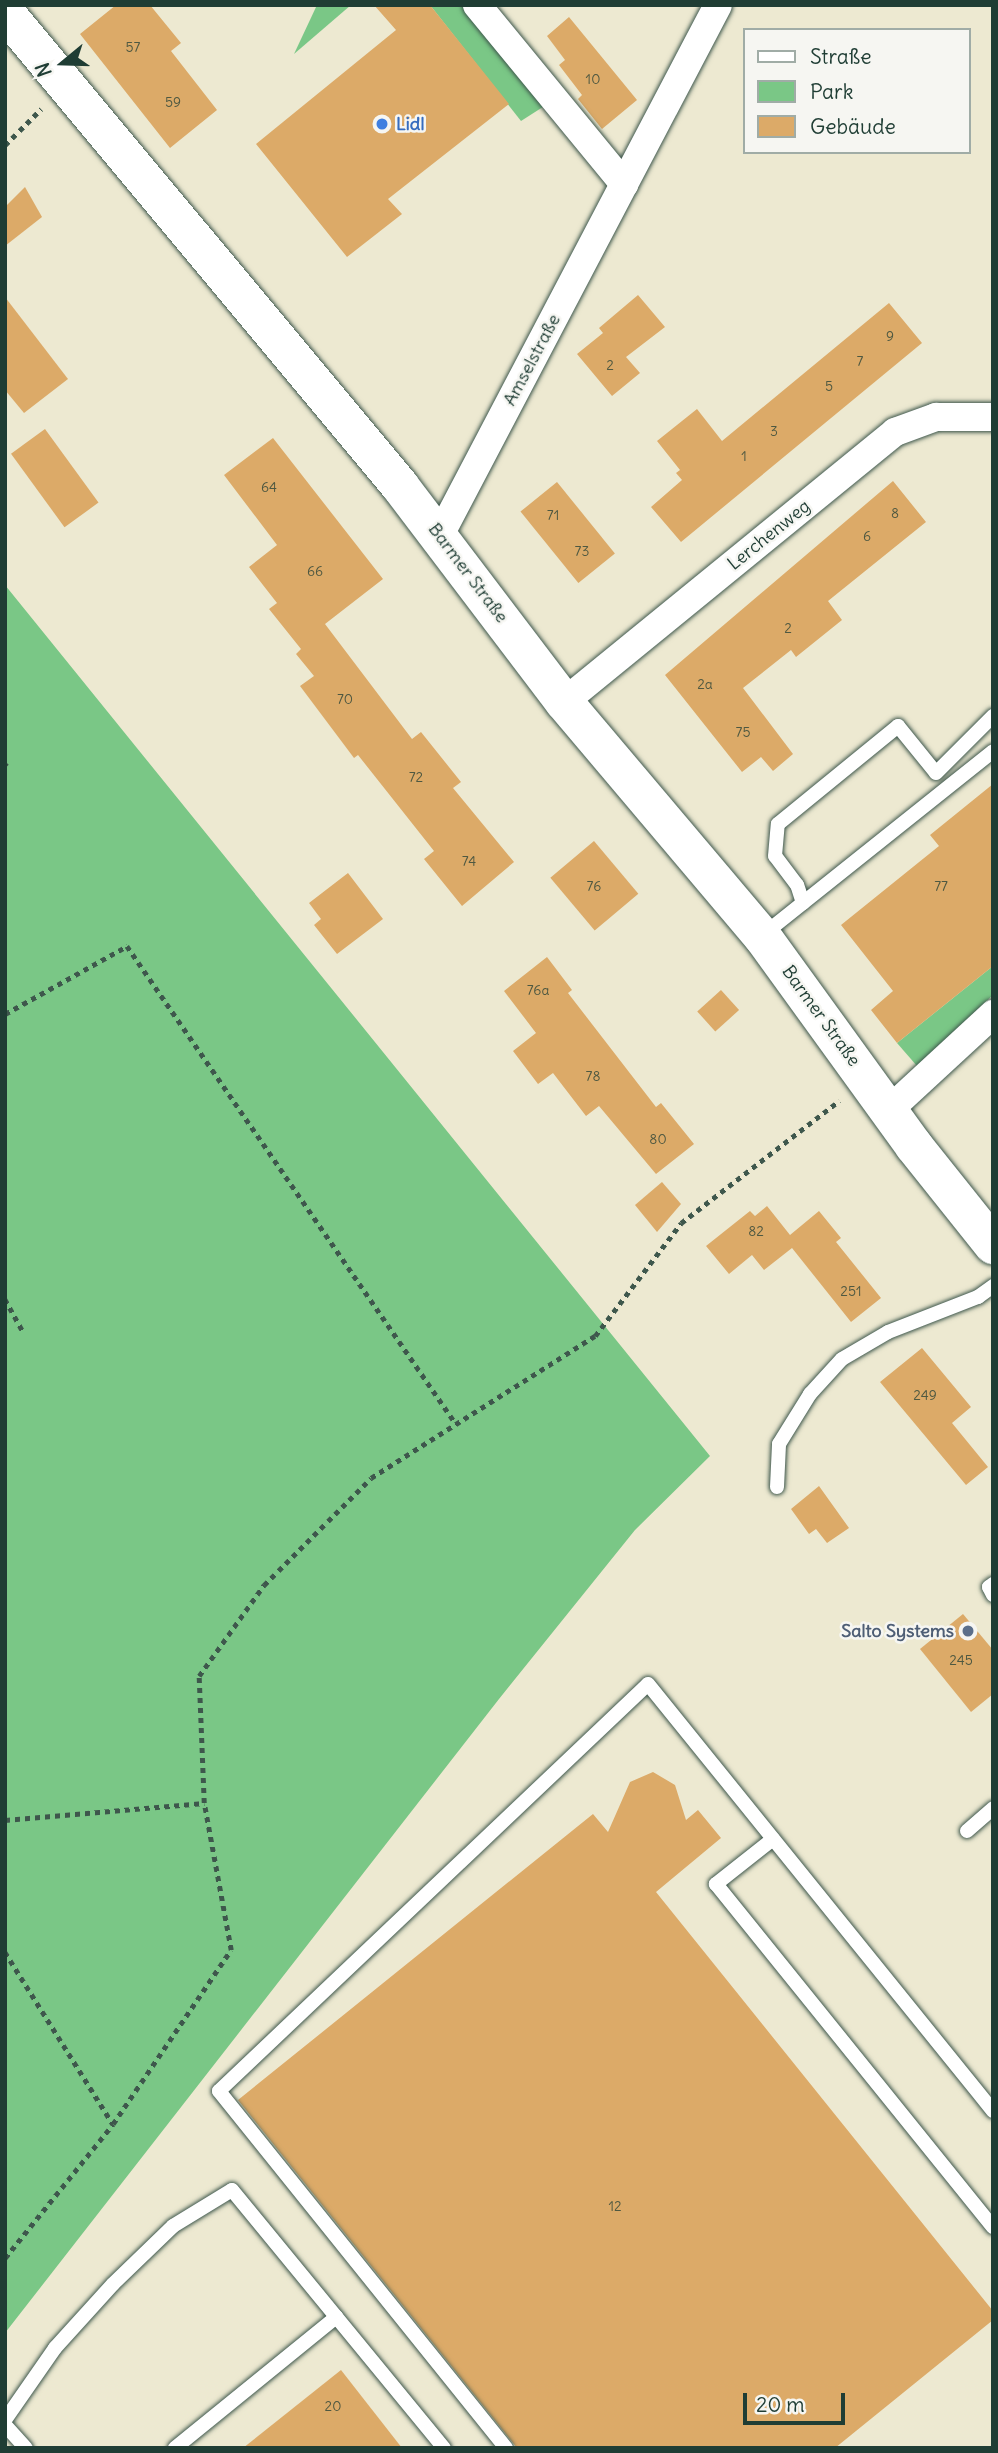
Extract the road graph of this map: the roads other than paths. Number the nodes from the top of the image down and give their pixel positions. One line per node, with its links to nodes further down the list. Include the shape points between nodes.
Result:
1 (477, 5): 4 (street)
2 (718, 5): 4 (street, Amselstraße)
3 (5, 12): 6 (main road, Barmer Straße)
4 (624, 184): 6 (street, Amselstraße)
5 (993, 417): 7 (street, Lerchenweg, via 936,417 895,432)
6 (440, 535): 7 (main road, Barmer Straße)
7 (564, 702): 13 (main road, Barmer Straße)
8 (993, 716): 10 (lane)
9 (993, 751): 11 (lane)
10 (936, 773): 11 (lane); 12 (lane, via 898,726 778,824 775,856 797,885)
11 (945, 789): 12 (lane)
12 (803, 903): 13 (lane)
13 (762, 936): 15 (main road, Barmer Straße)
14 (993, 1014): 15 (street)
15 (890, 1110): 16 (main road, Barmer Straße)
16 (993, 1245)
17 (993, 1286): 18 (lane, via 978,1297 888,1332 842,1360 810,1394 779,1444)
18 (777, 1487)
19 (993, 1584): 20 (lane, via 989,1587)
20 (993, 1595)
21 (993, 1808): 22 (lane)
22 (967, 1831)
23 (773, 1839): 24 (lane); 25 (lane, via 716,1884); 32 (lane, via 648,1684 219,2091)
24 (993, 2111)
25 (993, 2227)
26 (336, 2316): 27 (lane, via 232,2190 173,2225 113,2284 55,2348); 30 (lane); 31 (lane)
27 (5, 2420)
28 (5, 2425): 29 (lane)
29 (26, 2448)
30 (175, 2448)
31 (444, 2448)
32 (506, 2448)

